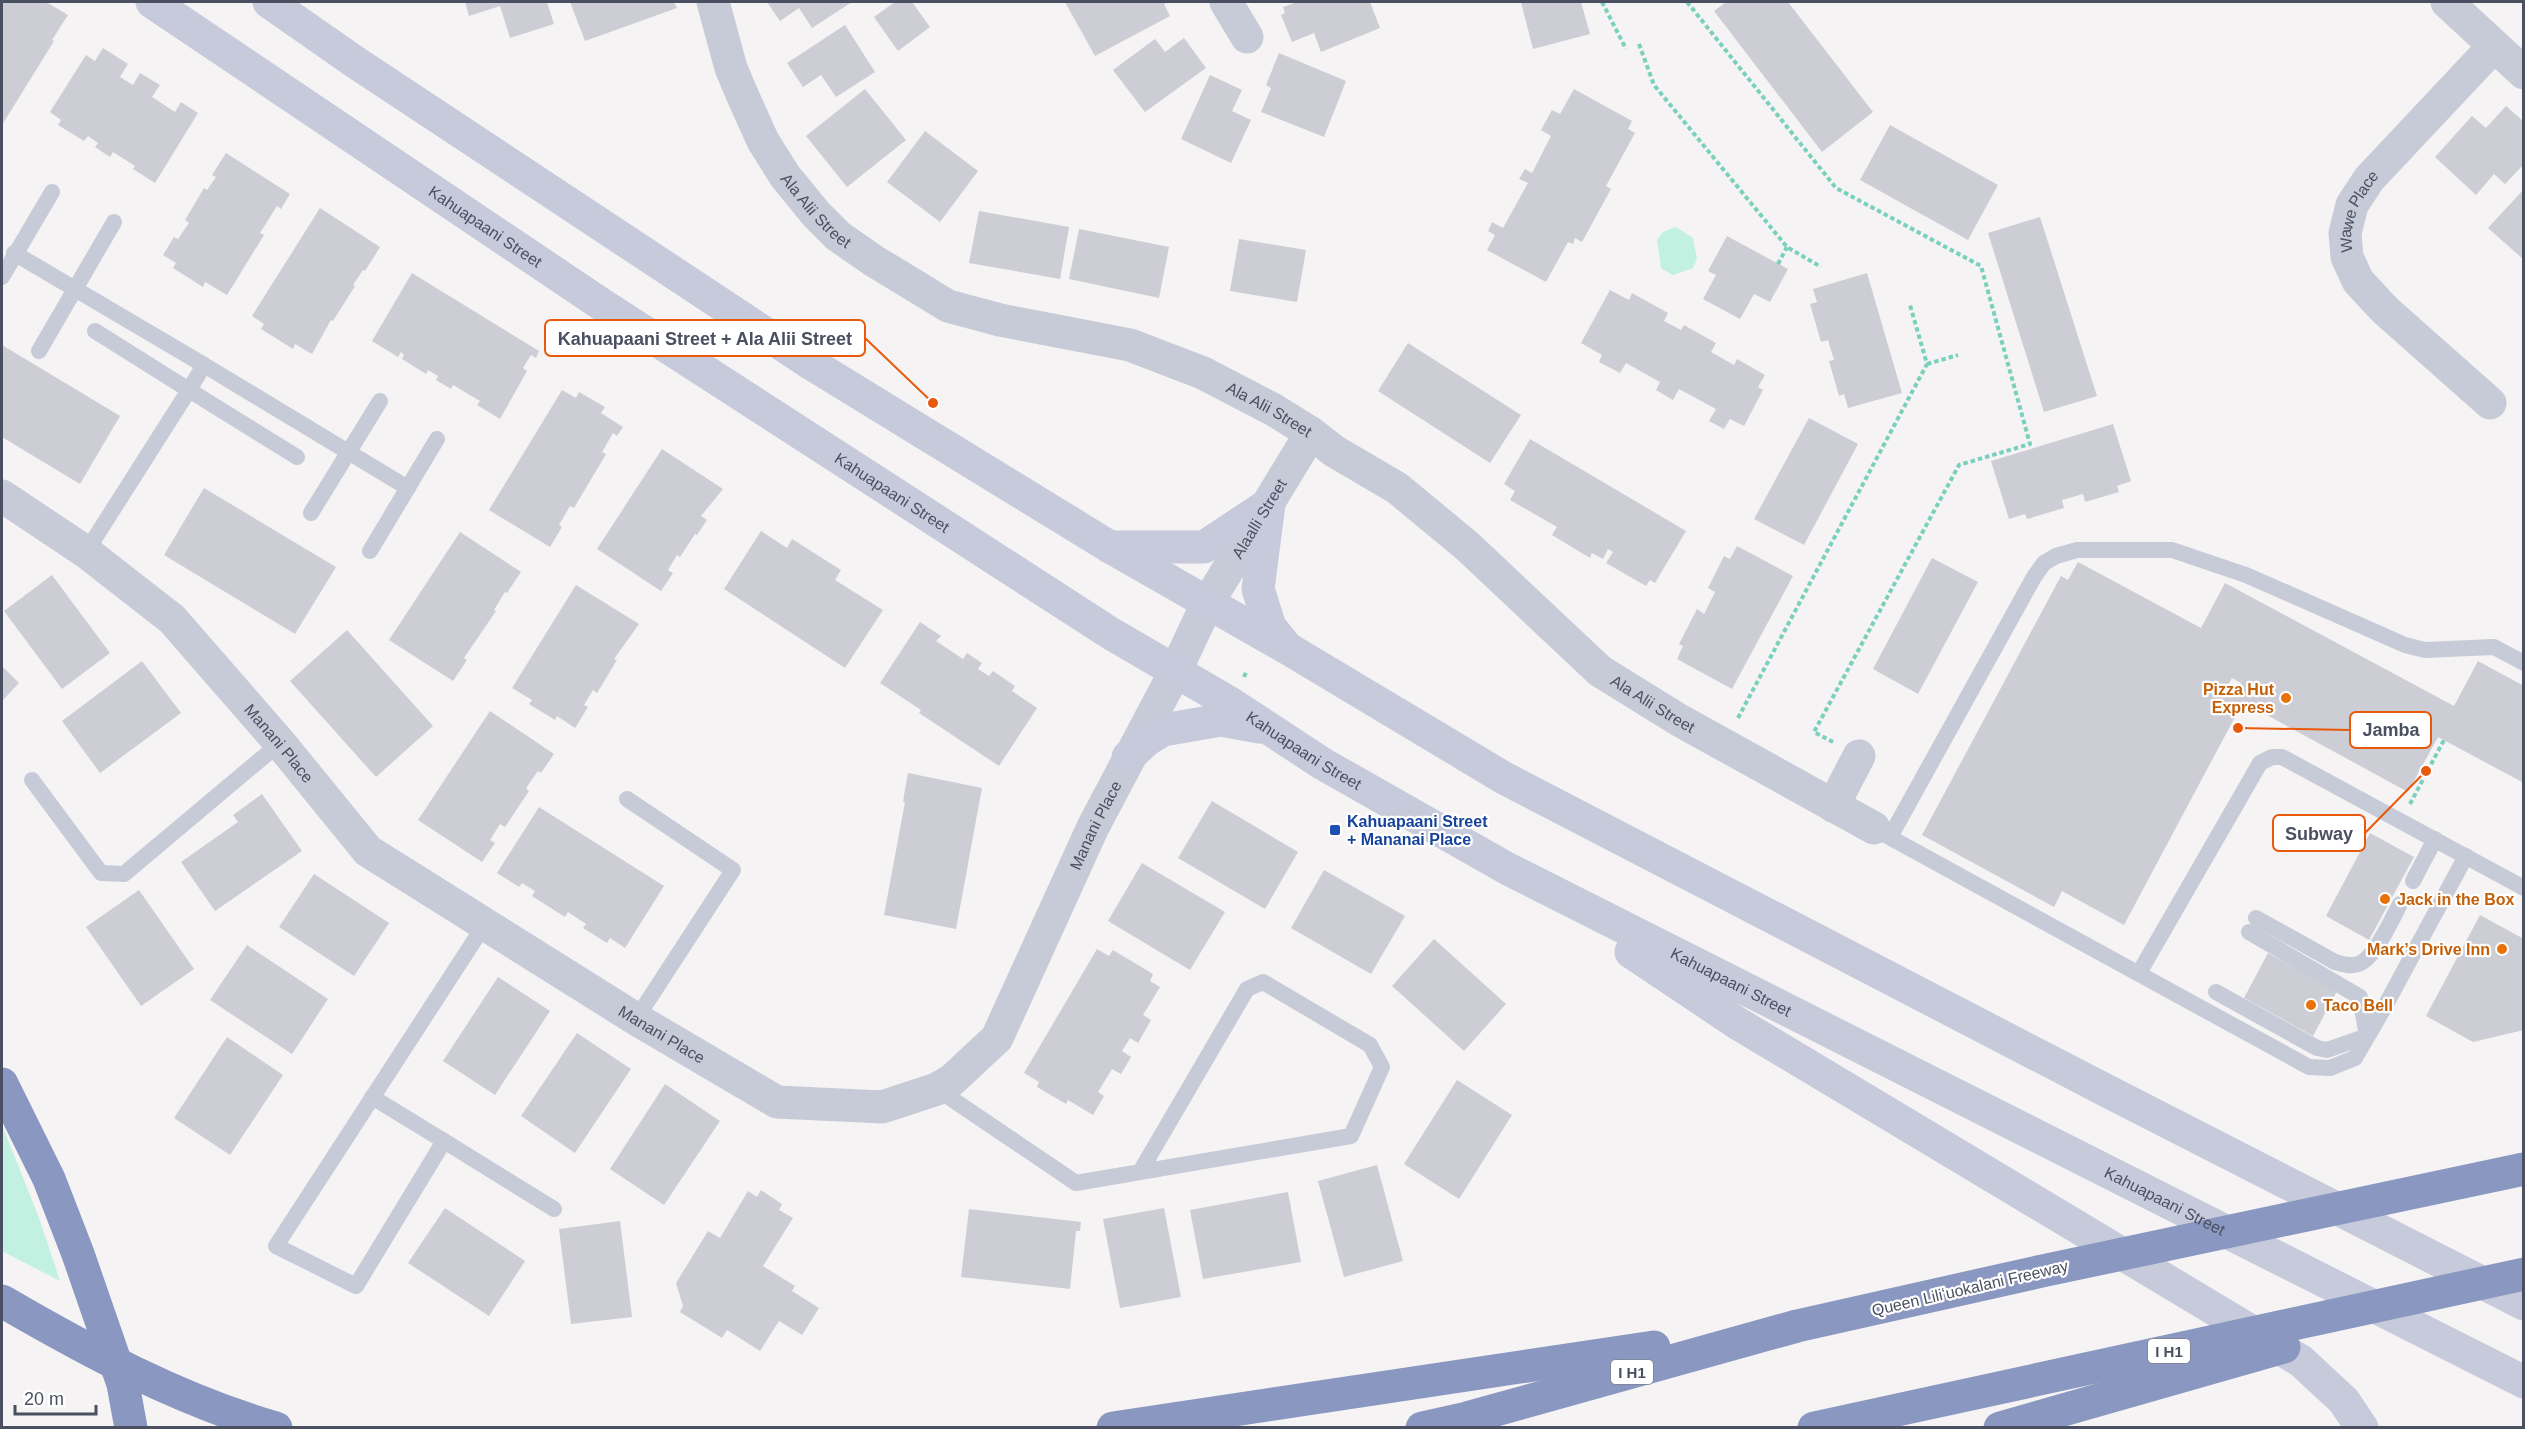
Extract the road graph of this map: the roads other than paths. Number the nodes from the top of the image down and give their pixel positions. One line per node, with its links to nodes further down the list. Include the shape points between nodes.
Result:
1 (152, 2): 34 (main road, Kahuapaani Street, via 601,304)
2 (269, 2): 28 (main road, via 810,363)
3 (713, 2): 20 (street, Ala Alii Street, via 731,68 763,141 797,194 838,236 948,306 1130,345 1203,373)
4 (1226, 2): 6 (street)
5 (2447, 2): 7 (street)
6 (1247, 37)
7 (2494, 46): 8 (street); 19 (street, Wawe Place, via 2369,179 2352,205 2345,234 2347,257 2358,281)
8 (2523, 73)
9 (52, 192): 11 (lane)
10 (114, 222): 13 (lane)
11 (14, 253): 12 (lane); 13 (lane)
12 (2, 276)
13 (76, 288): 15 (lane); 16 (lane)
14 (95, 331): 17 (lane)
15 (39, 351)
16 (204, 365): 17 (lane); 22 (lane)
17 (189, 390): 23 (lane); 30 (lane)
18 (381, 401): 22 (lane)
19 (2490, 403)
20 (1311, 433): 26 (street, Alaalli Street); 41 (street, Ala Alii Street, via 1397,488 1466,545 1600,671)
21 (437, 439): 24 (lane)
22 (349, 452): 24 (lane); 27 (lane)
23 (297, 457)
24 (408, 488): 29 (lane)
25 (2, 496): 30 (street, Manani Place)
26 (1269, 504): 28 (main road, via 1204,547); 31 (street, Alaalli Street); 32 (main road, via 1258,589 1270,627)
27 (311, 513)
28 (1110, 547): 31 (main road)
29 (370, 551)
30 (86, 552): 36 (street, Manani Place, via 172,619)
31 (1207, 604): 32 (main road); 34 (street, Manani Place)
32 (1287, 648): 65 (main road, via 1504,778)
33 (2523, 663): 42 (lane, via 2494,647 2425,650 2405,645 2246,575 2172,550 2077,550 2044,563 2034,577)
34 (1175, 672): 35 (main road, Kahuapaani Street); 38 (street, Manani Place)
35 (1266, 728): 38 (main road, via 1221,720 1192,723 1148,738); 45 (main road, Kahuapaani Street)
36 (279, 743): 39 (lane, via 124,874 101,873); 49 (street, Manani Place, via 368,850)
37 (1850, 751): 41 (street)
38 (1128, 757): 57 (street, Manani Place, via 997,1038)
39 (32, 780)
40 (627, 798): 54 (lane, via 733,870)
41 (1833, 806): 42 (street, Ala Alii Street)
42 (1882, 833): 50 (lane)
43 (2435, 839): 44 (lane); 46 (lane); 50 (lane, via 2282,757 2272,757 2260,763)
44 (2466, 856): 47 (lane); 53 (lane)
45 (1508, 869): 67 (main road, Kahuapaani Street); 74 (main road, via 1737,1023 2301,1361 2344,1401)
46 (2414, 881)
47 (2523, 888)
48 (2400, 904): 52 (lane, via 2371,954 2358,964 2335,962 2252,925)
49 (485, 924): 54 (street, Manani Place); 58 (lane)
50 (2139, 973): 55 (lane, via 2309,1067 2330,1068 2355,1058)
51 (2216, 992): 55 (lane, via 2317,1048 2327,1050)
52 (2360, 997): 53 (lane); 55 (lane)
53 (2384, 1008): 55 (lane)
54 (636, 1019): 57 (street, Manani Place, via 777,1102 882,1107)
55 (2367, 1036)
56 (2, 1084): 68 (highway, via 49,1179 123,1384)
57 (937, 1089): 61 (lane, via 1077,1183)
58 (372, 1097): 59 (lane); 59 (lane, via 276,1246 356,1286)
59 (444, 1141): 62 (lane)
60 (2523, 1169): 66 (highway, Queen Liliʻuokalani Freeway / I H1)
61 (1140, 1172): 61 (lane, via 1351,1136 1382,1067 1370,1045 1263,982 1247,988)
62 (554, 1209)
63 (2523, 1276): 72 (highway, I H1); 73 (highway)
64 (2, 1301): 69 (highway, via 72,1341 183,1394)
65 (2523, 1304)
66 (1797, 1326): 70 (highway); 71 (highway, Queen Liliʻuokalani Freeway / I H1)
67 (2523, 1382)
68 (131, 1428)
69 (276, 1428)
70 (1113, 1428)
71 (1422, 1428)
72 (1814, 1428)
73 (2000, 1428)
74 (2362, 1428)

